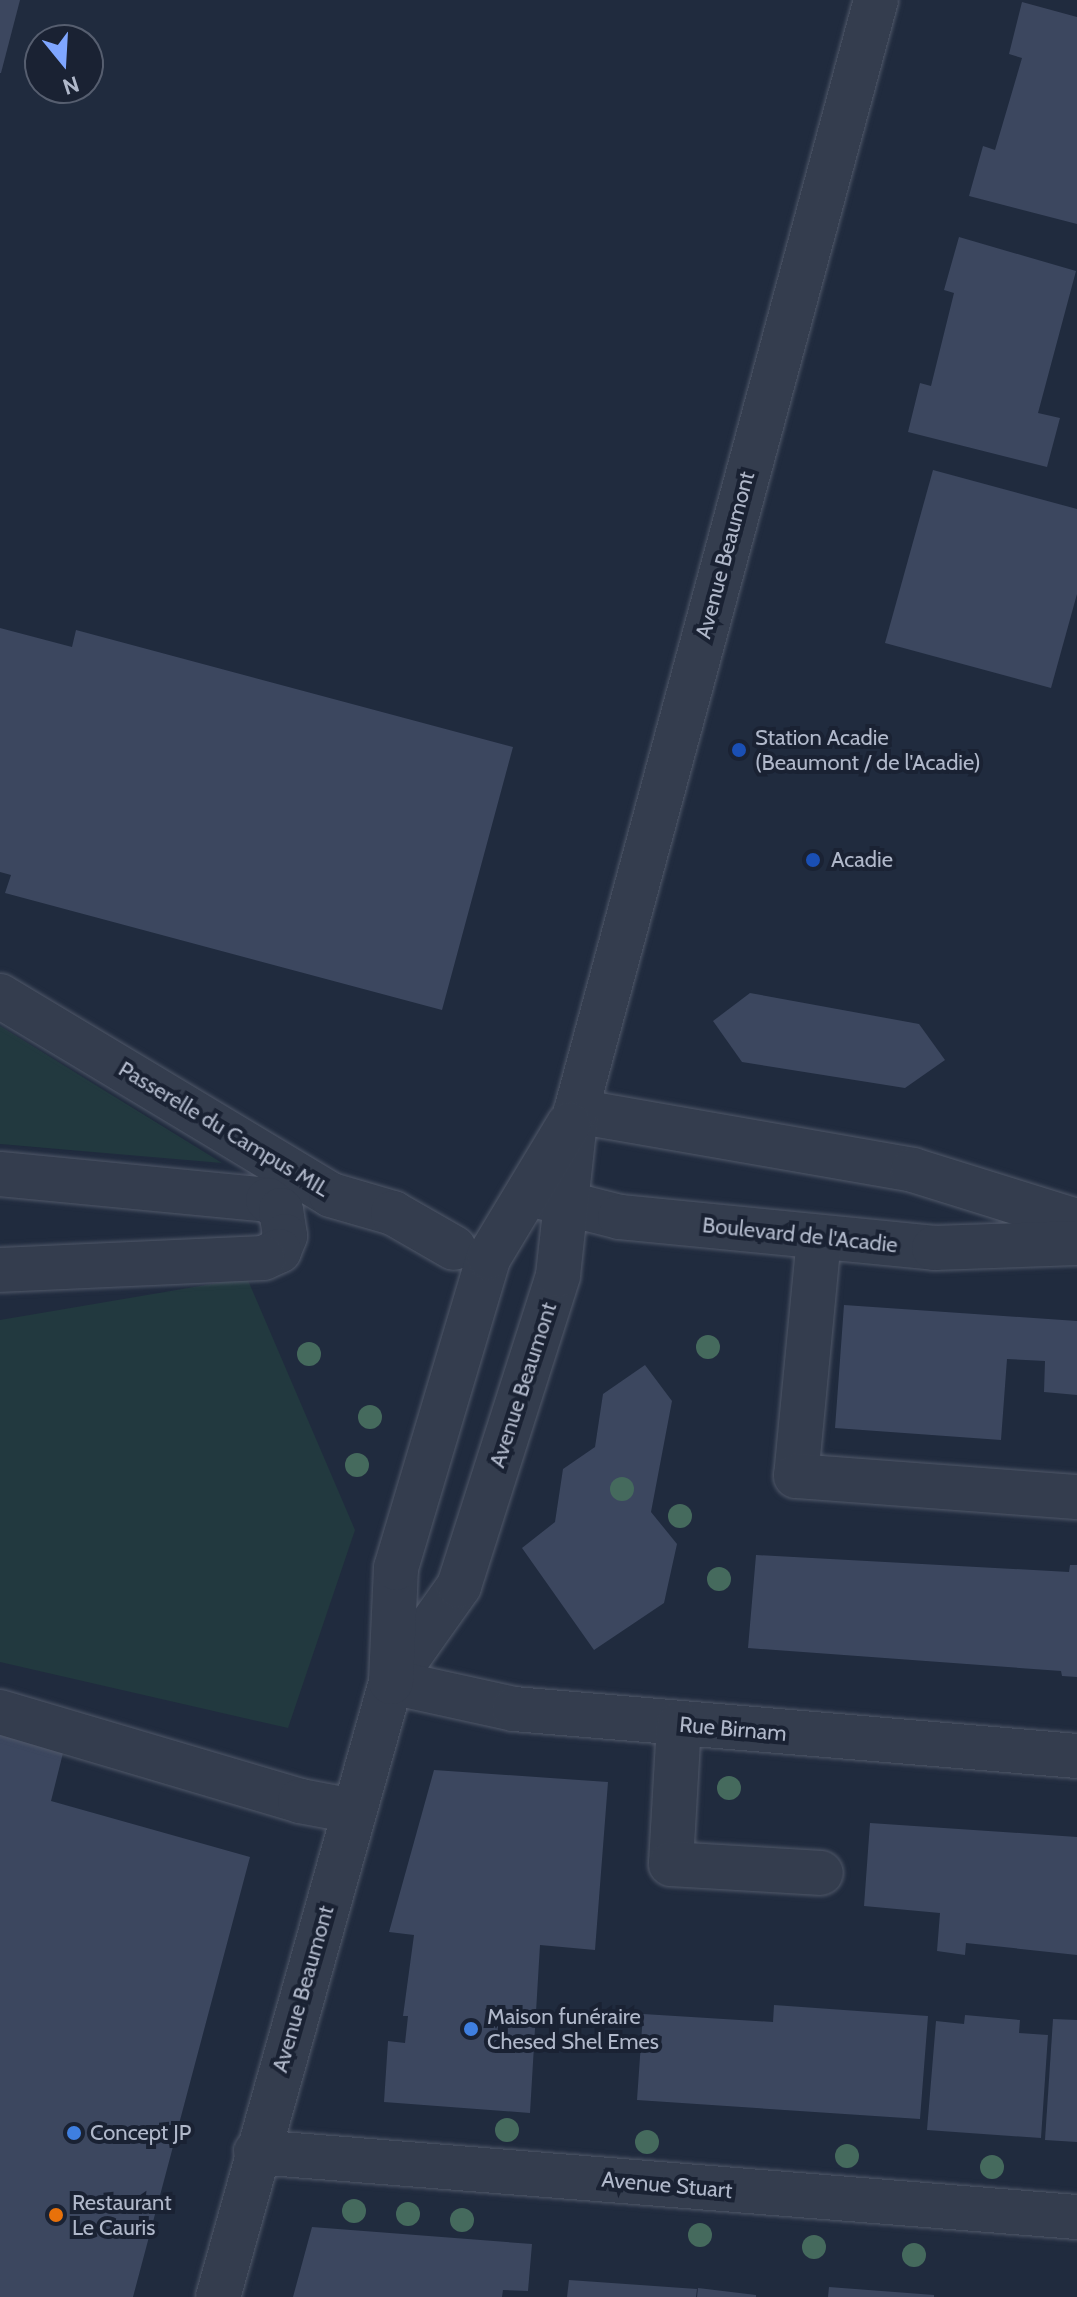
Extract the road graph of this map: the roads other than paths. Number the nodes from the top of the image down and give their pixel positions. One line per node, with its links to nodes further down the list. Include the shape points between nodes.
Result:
1 (876, 0): 3 (street, Avenue Beaumont)
2 (0, 996): 9 (street, Passerelle du Campus MIL, via 331,1195 393,1213)
3 (576, 1111): 5 (street, Avenue Beaumont); 6 (street, via 913,1170)
4 (0, 1174): 10 (street, Passerelle du Campus MIL, via 268,1200 281,1210 285,1226 284,1245 263,1258)
5 (546, 1198): 7 (street, Boulevard de l'Acadie, via 620,1217); 12 (street, Avenue Beaumont, via 489,1257 396,1568); 12 (street, Avenue Beaumont, via 558,1275 459,1586)
6 (1077, 1221)
7 (819, 1238): 8 (street, Boulevard de l'Acadie, via 934,1248); 11 (street, via 796,1476)
8 (1077, 1243)
9 (454, 1248)
10 (0, 1270)
11 (1077, 1497)
12 (391, 1682): 14 (street, Rue Birnam, via 480,1705); 16 (street, Avenue Beaumont)
13 (0, 1712): 16 (street, via 300,1801)
14 (679, 1724): 15 (street, Rue Birnam); 17 (street, via 671,1864)
15 (1077, 1756)
16 (354, 1811): 18 (street, Avenue Beaumont)
17 (821, 1873)
18 (256, 2152): 19 (street, Avenue Stuart); 20 (street, Avenue Beaumont)
19 (1077, 2217)
20 (218, 2297)

